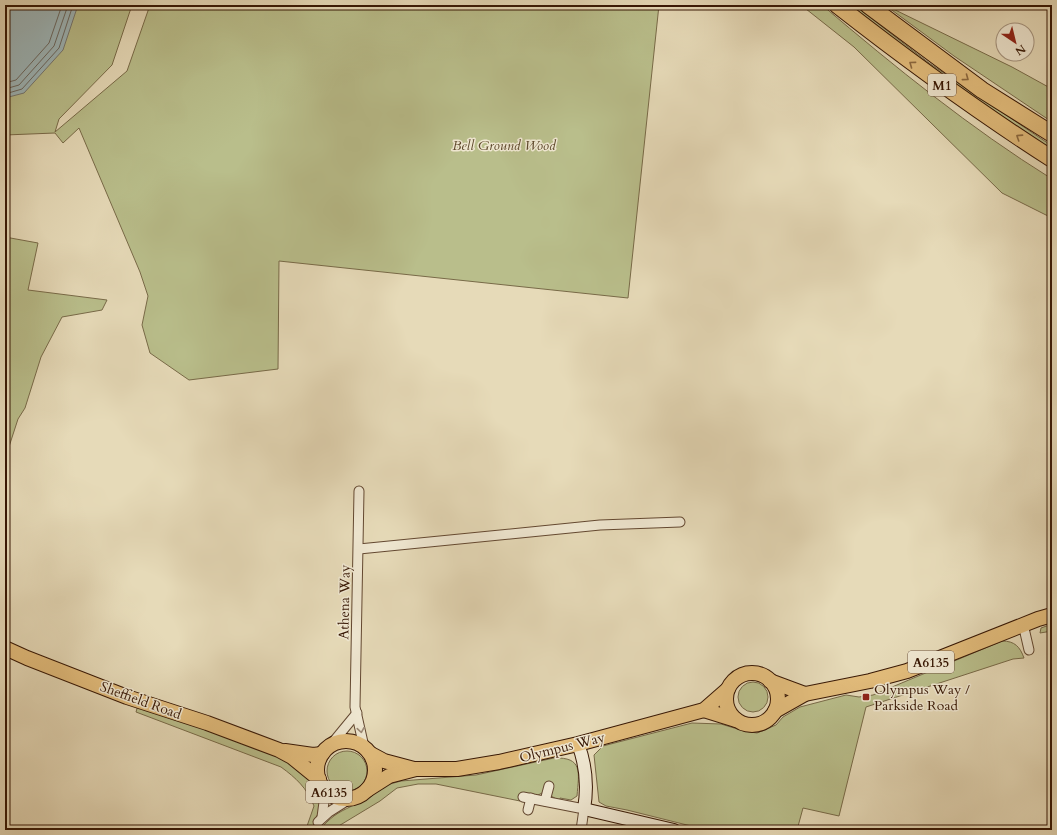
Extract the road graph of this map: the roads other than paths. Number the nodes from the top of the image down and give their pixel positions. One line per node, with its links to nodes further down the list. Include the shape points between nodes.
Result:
1 (837, 5): 4 (highway, M1, one-way to 1, via 907,60)
2 (868, 5): 3 (highway, M1, one-way to 3, via 982,90)
3 (1052, 134)
4 (1052, 159)
5 (359, 491): 7 (street, Athena Way)
6 (680, 522): 7 (street, via 600,525)
7 (359, 549): 17 (street, Athena Way, via 355,707)
8 (1052, 615): 9 (main road, A6135)
9 (1023, 624): 11 (street); 14 (main road, A6135, via 907,671 870,682)
10 (5, 648): 20 (main road, Sheffield Road / A6135, via 127,697)
11 (1029, 650)
12 (770, 681): 13 (main road, Olympus Way / A6135, via 755,674 747,674 739,677); 14 (main road, Olympus Way / A6135); 16 (main road, via 777,695)
13 (728, 689): 15 (main road, Olympus Way / A6135); 18 (main road, via 727,706)
14 (805, 694): 16 (main road, A6135)
15 (704, 710): 18 (main road, A6135); 19 (main road, Olympus Way / A6135)
16 (775, 711): 18 (main road, A6135, via 762,723 744,724)
17 (357, 713): 21 (street); 22 (street, Athena Way, one-way to 22)
18 (736, 720)
19 (578, 744): 23 (main road, Olympus Way / A6135, via 499,762 457,768); 29 (street, via 586,772 587,794)
20 (279, 750): 21 (main road, Sheffield Road / A6135, via 298,754); 24 (main road, Sheffield Road / A6135, via 292,757)
21 (325, 751): 22 (main road, Olympus Way / A6135, via 337,743 346,741 356,743); 24 (main road, A6135, via 318,763)
22 (368, 751): 23 (main road, Olympus Way / A6135, via 384,761); 26 (main road, A6135, via 374,763 375,773 373,782)
23 (416, 769): 26 (main road, Olympus Way / A6135, via 389,776)
24 (321, 782): 27 (main road, A6135, via 335,796); 27 (street, via 324,802 320,820)
25 (548, 786): 28 (street)
26 (367, 790): 27 (main road, Olympus Way / A6135)
27 (350, 798)
28 (545, 801): 29 (street); 30 (street, via 527,797)
29 (584, 808): 31 (street); 32 (street)
30 (528, 810)
31 (581, 830)
32 (674, 830)

